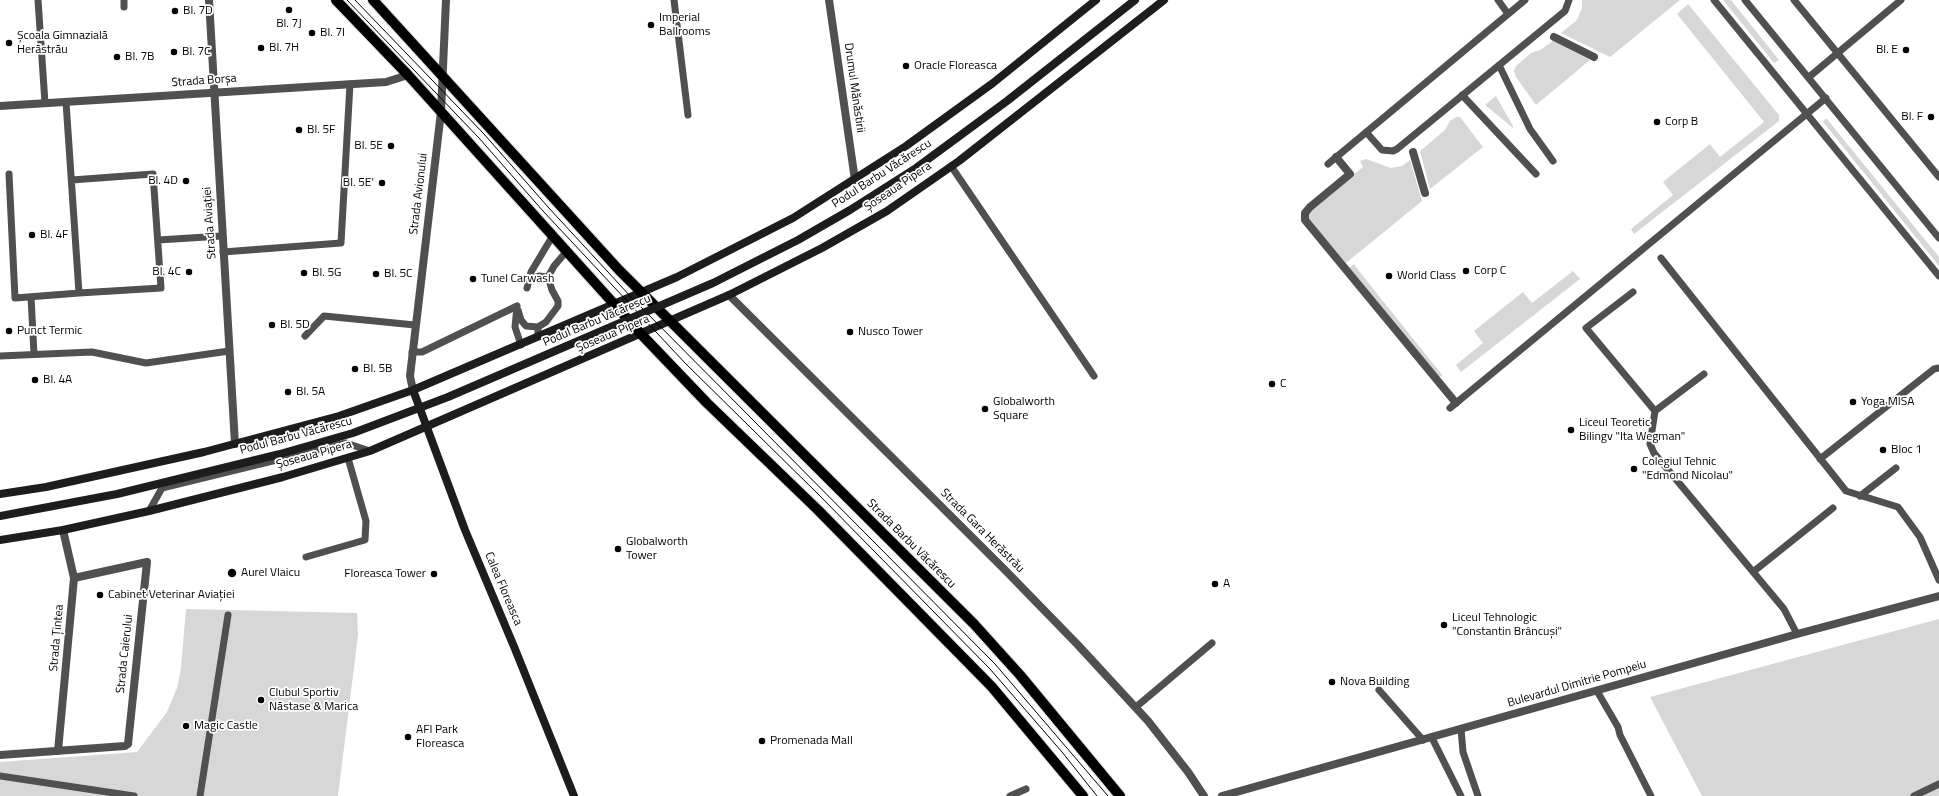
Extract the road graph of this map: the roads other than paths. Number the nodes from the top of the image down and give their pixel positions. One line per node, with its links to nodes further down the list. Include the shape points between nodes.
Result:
1 (38, 0): 31 (lane)
2 (209, 0): 27 (street, Strada Aviației)
3 (336, 0): 23 (main road)
4 (373, 0): 24 (main road, Strada Barbu Văcărescu)
5 (446, 0): 24 (street, Strada Avionului)
6 (674, 0): 35 (lane)
7 (829, 0): 46 (street, Drumul Mănăstirii)
8 (1096, 0): 46 (main road, via 993,83)
9 (1135, 0): 93 (main road, Podul Barbu Văcărescu, bridge, via 1007,101 916,168 798,240 712,283 477,384 353,433 280,454 125,492)
10 (1164, 0): 41 (main road, Șoseaua Pipera)
11 (1498, 0): 18 (lane)
12 (1525, 0): 18 (lane)
13 (1569, 0): 22 (lane, via 1564,11)
14 (1714, 0): 34 (lane)
15 (1745, 0): 25 (lane)
16 (1794, 0): 20 (lane)
17 (1901, 0): 20 (lane)
18 (1508, 14): 36 (lane)
19 (1554, 37): 21 (street)
20 (1837, 53): 25 (lane); 44 (lane)
21 (1594, 57)
22 (1499, 65): 28 (lane); 39 (lane, via 1530,129)
23 (408, 75): 26 (street, Strada Borșa, via 386,82); 33 (main road)
24 (442, 75): 33 (street, Strada Avionului); 61 (main road, Strada Barbu Văcărescu)
25 (1809, 77): 29 (lane)
26 (350, 84): 27 (street, Strada Borșa); 52 (lane, via 341,243)
27 (214, 93): 30 (street, Strada Borșa); 48 (street, Strada Aviației)
28 (1462, 95): 36 (lane, via 1393,152 1382,150); 43 (lane)
29 (1826, 98): 34 (lane); 50 (lane)
30 (66, 102): 31 (street, Strada Borșa); 45 (lane)
31 (45, 103): 32 (street, Strada Borșa)
32 (0, 106)
33 (441, 112): 49 (main road); 67 (street, Strada Avionului)
34 (1808, 113): 55 (lane); 81 (lane)
35 (688, 115)
36 (1366, 132): 38 (lane)
37 (1413, 152): 47 (street)
38 (1336, 157): 40 (lane); 81 (street, via 1350,174 1310,207 1305,213 1305,220)
39 (1553, 160)
40 (1328, 164)
41 (951, 166): 62 (main road, Șoseaua Pipera, via 855,230); 79 (lane)
42 (9, 174): 63 (lane, via 15,298)
43 (1536, 174)
44 (1939, 177)
45 (72, 180): 51 (lane, via 154,174); 60 (lane)
46 (855, 180): 61 (main road, via 793,218)
47 (1425, 193)
48 (222, 236): 51 (lane); 52 (street, Strada Aviației)
49 (552, 237): 53 (main road); 57 (lane)
50 (1939, 238)
51 (158, 240): 60 (lane, via 161,288)
52 (224, 252): 73 (street, Strada Aviației)
53 (566, 252): 56 (lane); 64 (main road)
54 (1661, 258): 87 (lane)
55 (1939, 276)
56 (548, 277): 57 (lane, via 539,276); 68 (lane, via 558,306 546,322)
57 (529, 280): 58 (lane)
58 (527, 288)
59 (1633, 292): 82 (lane, via 1586,328)
60 (79, 293): 63 (lane)
61 (641, 293): 64 (main road); 66 (main road, Strada Barbu Văcărescu)
62 (729, 295): 66 (main road, Șoseaua Pipera); 106 (street, Strada Gara Herăstrău, via 1004,569)
63 (31, 297): 75 (lane)
64 (614, 304): 69 (main road); 71 (main road)
65 (517, 306): 68 (lane, via 521,320 526,326); 72 (lane, via 515,327); 74 (lane, via 422,352)
66 (669, 322): 69 (main road, Șoseaua Pipera); 121 (main road, Strada Barbu Văcărescu, via 974,624 1082,747)
67 (415, 325): 70 (lane, via 324,316); 74 (street, Strada Avionului)
68 (538, 327): 71 (lane)
69 (641, 334): 83 (main road, Șoseaua Pipera); 120 (main road, via 992,687)
70 (305, 336)
71 (538, 337): 72 (main road)
72 (521, 345): 80 (main road)
73 (230, 351): 75 (lane, via 146,363 92,352); 84 (street, Strada Aviației)
74 (412, 352): 80 (street, Strada Avionului, via 410,376)
75 (34, 354): 76 (lane)
76 (0, 356)
77 (1939, 368): 87 (lane, via 1934,369)
78 (1704, 374): 82 (lane)
79 (1094, 376)
80 (413, 390): 83 (main road, Calea Floreasca); 84 (main road, via 339,416)
81 (1453, 406)
82 (1655, 412): 97 (lane, via 1650,444 1654,453)
83 (427, 427): 85 (main road, Șoseaua Pipera); 118 (main road, Calea Floreasca, via 465,530)
84 (235, 444): 89 (main road)
85 (370, 451): 86 (main road, Șoseaua Pipera); 92 (lane, via 346,442 162,488)
86 (348, 458): 92 (main road, Șoseaua Pipera); 96 (lane, via 366,520 365,540)
87 (1820, 459): 90 (lane, via 1846,491)
88 (1896, 468): 90 (lane)
89 (0, 494)
90 (1860, 496): 99 (lane, via 1898,507 1920,537)
91 (1833, 508): 97 (lane)
92 (149, 511): 94 (main road, Șoseaua Pipera)
93 (0, 516)
94 (63, 530): 95 (main road, Șoseaua Pipera); 98 (street, Strada Țintea)
95 (0, 540)
96 (306, 558)
97 (1753, 572): 102 (lane, via 1784,609)
98 (74, 578): 110 (street, Strada Țintea); 110 (street, Strada Caierului, via 147,562 128,744)
99 (1939, 580)
100 (1939, 596): 102 (street, Bulevardul Dimitrie Pompeiu)
101 (228, 615): 117 (lane)
102 (1797, 634): 105 (street, Bulevardul Dimitrie Pompeiu)
103 (1212, 643): 106 (lane)
104 (1379, 690): 109 (lane)
105 (1597, 691): 107 (street, Bulevardul Dimitrie Pompeiu); 126 (lane, via 1618,727)
106 (1136, 707): 122 (street, Strada Gara Herăstrău)
107 (1461, 729): 108 (street, Bulevardul Dimitrie Pompeiu); 125 (lane, via 1463,752)
108 (1432, 738): 109 (street, Bulevardul Dimitrie Pompeiu); 124 (lane)
109 (1422, 740): 123 (street, Bulevardul Dimitrie Pompeiu)
110 (58, 751): 111 (street)
111 (0, 755)
112 (0, 776): 115 (lane)
113 (1939, 784): 127 (lane)
114 (1026, 789): 119 (lane)
115 (81, 792): 116 (lane)
116 (134, 796)
117 (200, 796)
118 (574, 796)
119 (1010, 796)
120 (1083, 796)
121 (1120, 796)
122 (1204, 796)
123 (1222, 796)
124 (1461, 796)
125 (1478, 796)
126 (1651, 796)
127 (1914, 796)

